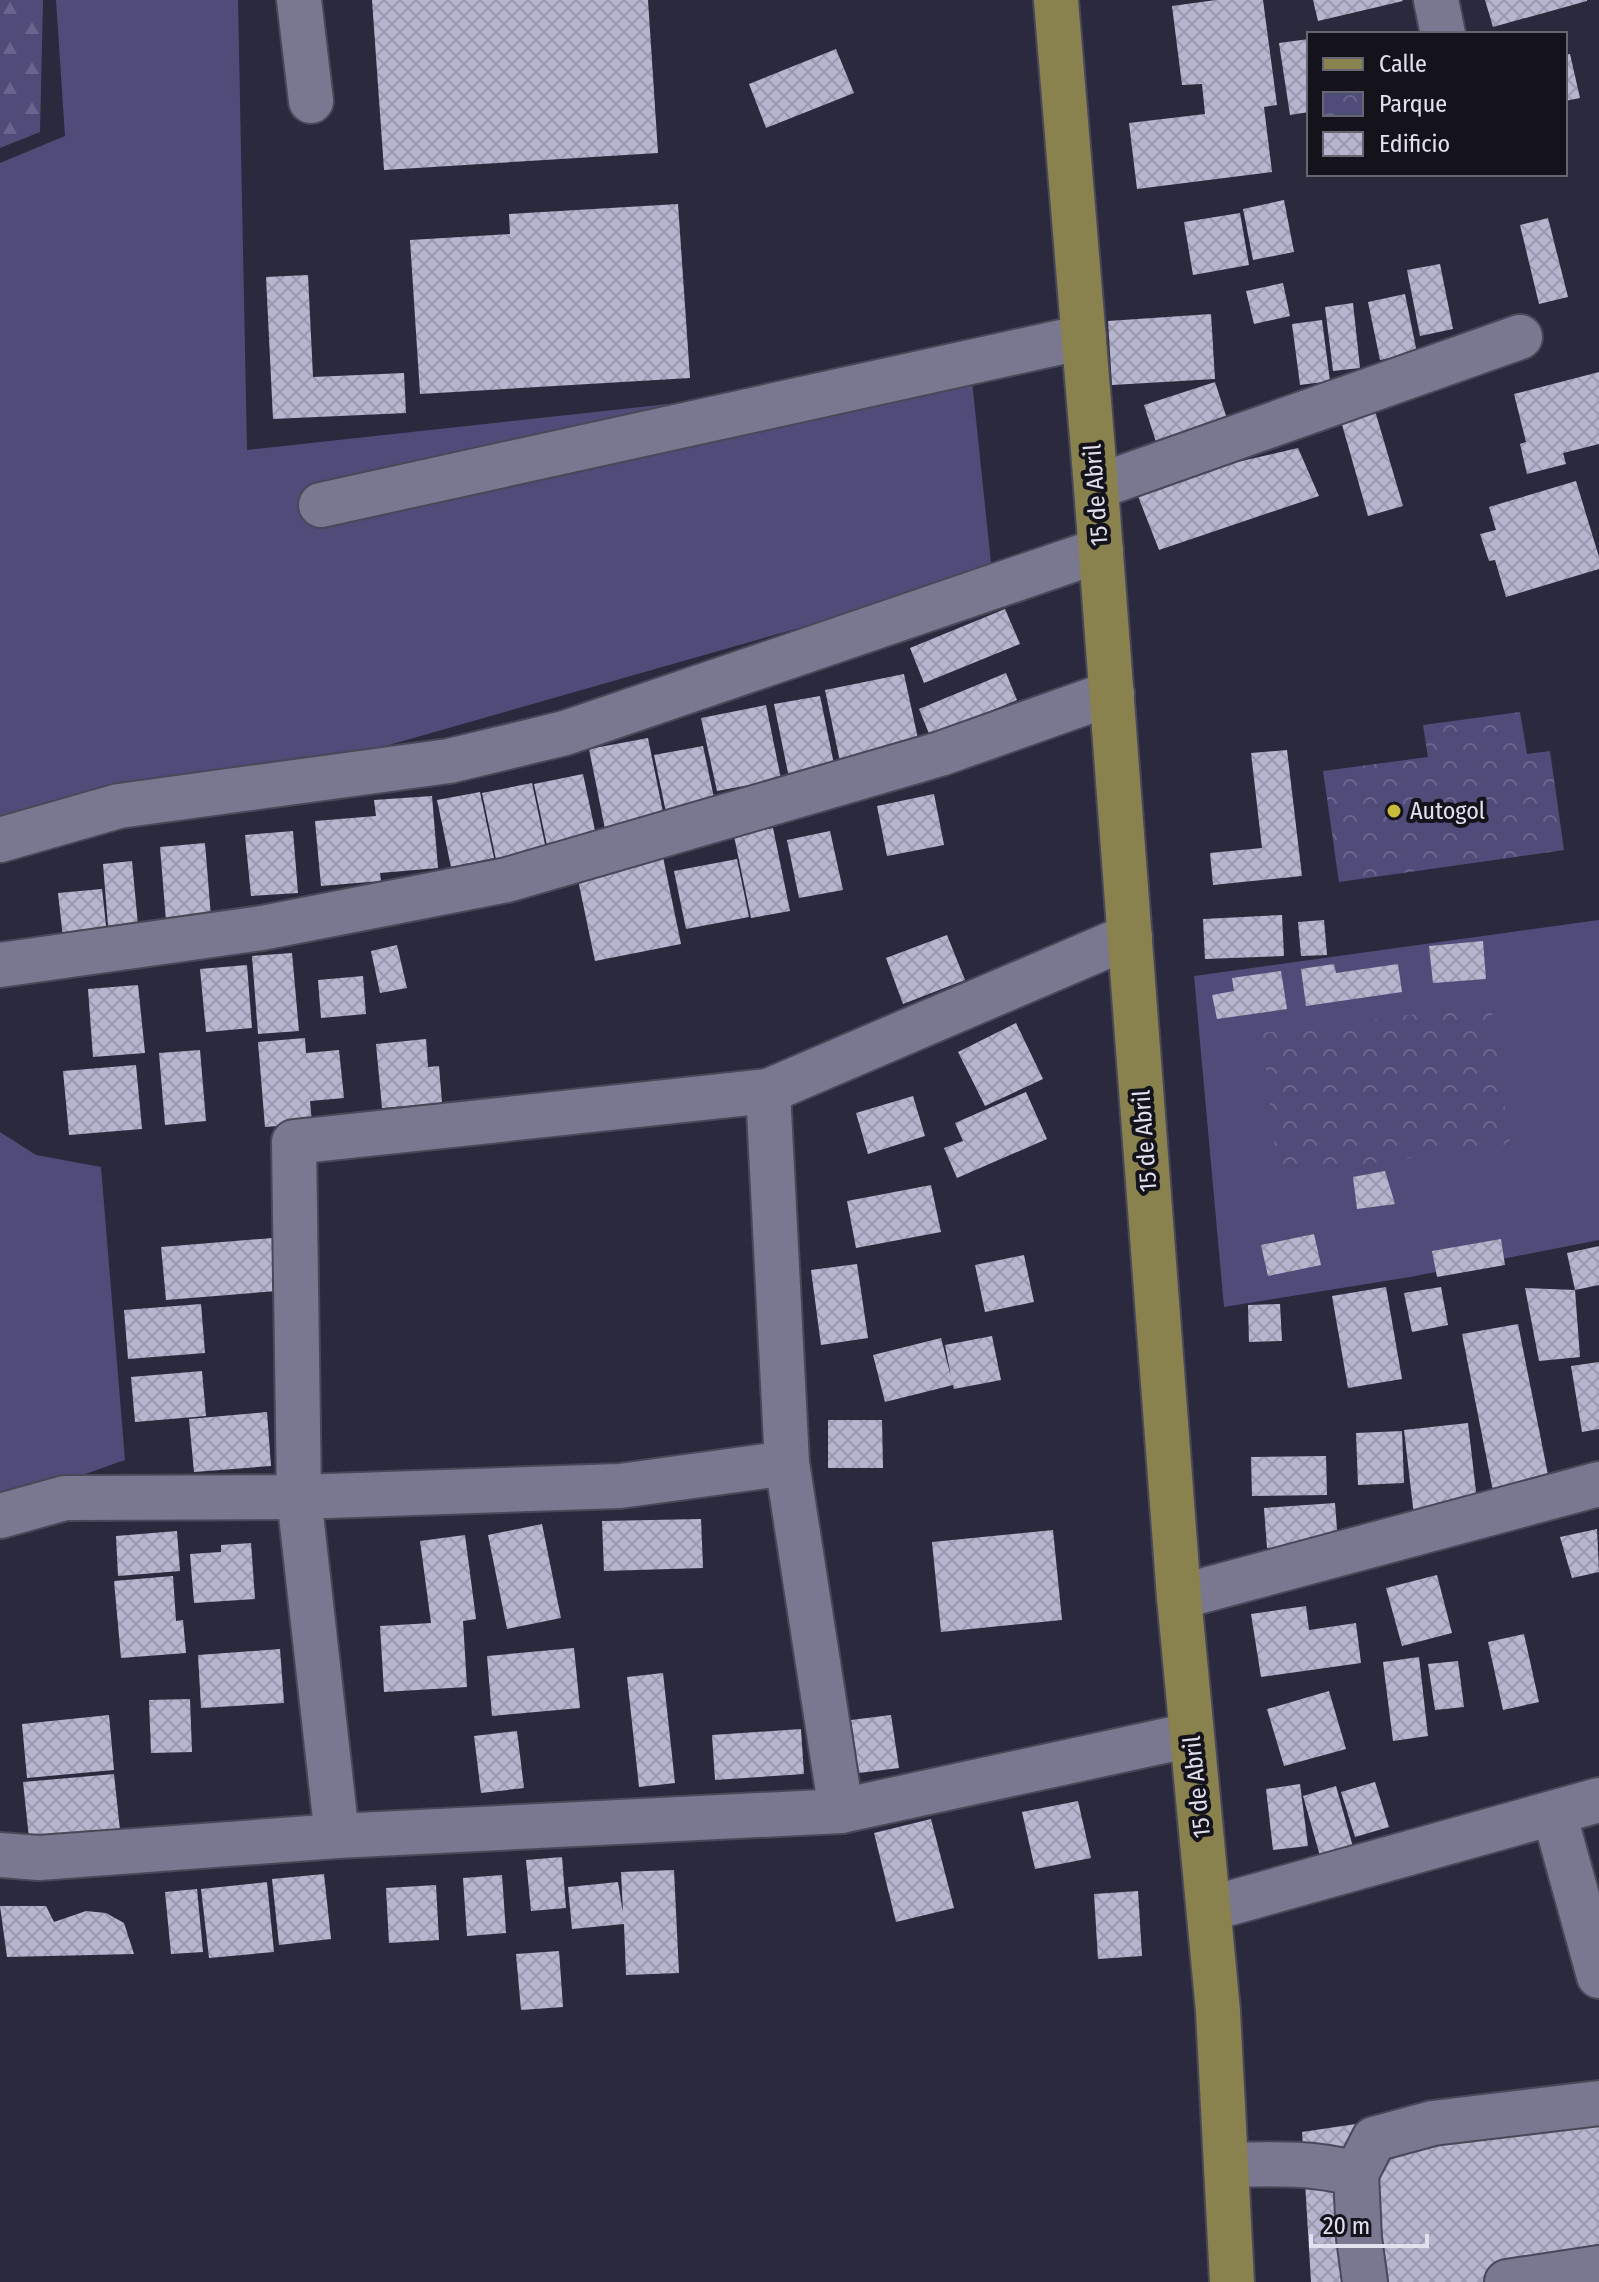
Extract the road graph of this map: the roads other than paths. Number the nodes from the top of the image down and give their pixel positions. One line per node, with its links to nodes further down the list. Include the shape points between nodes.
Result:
1 (299, 0): 5 (street)
2 (1056, 0): 6 (main road, 15 de Abril)
3 (1436, 0): 4 (street)
4 (1443, 32)
5 (311, 101)
6 (1084, 337): 8 (main road, 15 de Abril); 9 (street)
7 (1520, 337): 8 (street)
8 (1096, 487): 10 (main road, 15 de Abril)
9 (321, 505)
10 (1101, 550): 11 (main road, 15 de Abril); 12 (street, via 565,733 449,761 119,806)
11 (1112, 693): 13 (main road, 15 de Abril); 14 (street, via 940,754 507,880 262,928)
12 (0, 840)
13 (1130, 936): 15 (street); 20 (main road, 15 de Abril)
14 (0, 965)
15 (768, 1091): 16 (street); 18 (street, via 294,1142)
16 (787, 1463): 18 (street, via 620,1486); 23 (street)
17 (1599, 1484): 20 (street)
18 (299, 1497): 19 (street, via 65,1498); 25 (street)
19 (0, 1516)
20 (1179, 1597): 21 (main road, 15 de Abril)
21 (1191, 1735): 23 (street); 27 (main road, 15 de Abril)
22 (1599, 1800): 24 (street)
23 (841, 1811): 25 (street)
24 (1554, 1813): 27 (street); 28 (street)
25 (337, 1836): 26 (street, via 39,1858)
26 (0, 1855)
27 (1209, 1909): 30 (main road, 15 de Abril)
28 (1599, 1976)
29 (1599, 2103): 31 (street, via 1433,2123 1374,2139)
30 (1226, 2165): 31 (street, via 1325,2166); 33 (main road, 15 de Abril)
31 (1356, 2174): 34 (street)
32 (1599, 2268): 35 (street)
33 (1232, 2282)
34 (1365, 2282)
35 (1507, 2282)

